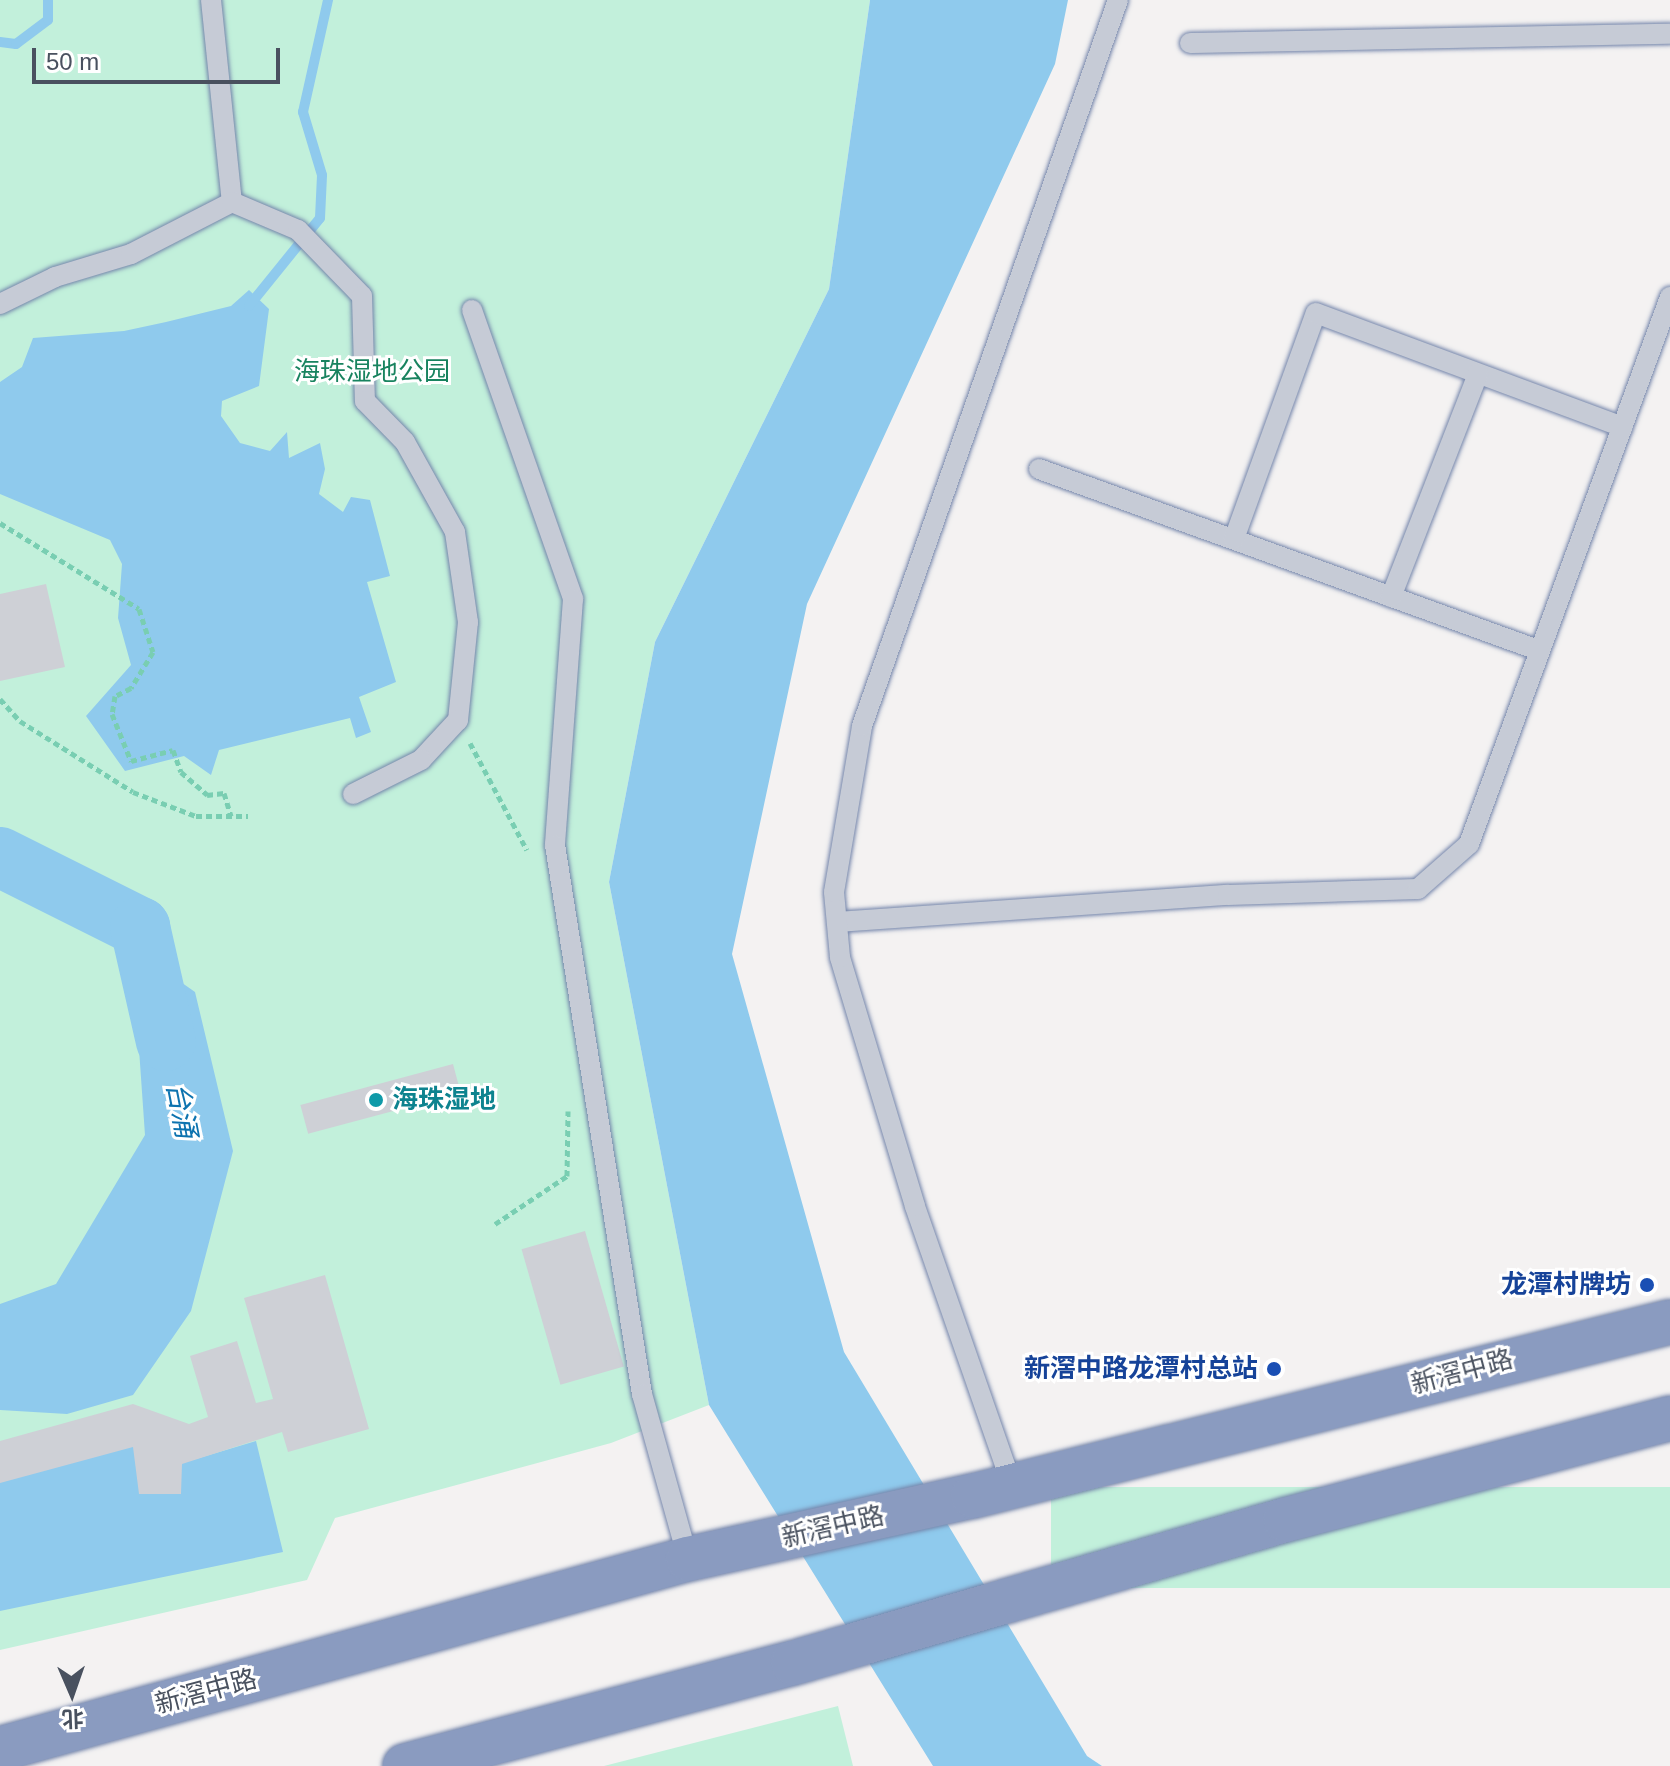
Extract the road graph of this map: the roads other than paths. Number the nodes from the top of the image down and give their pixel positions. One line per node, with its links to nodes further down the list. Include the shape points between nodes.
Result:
1 (211, 0): 5 (lane)
2 (1118, 0): 16 (lane, via 862,726 834,892)
3 (1670, 34): 4 (lane)
4 (1190, 43)
5 (232, 202): 7 (lane, via 131,254 55,277); 15 (lane, via 298,230 362,296 365,401 405,442 455,532 468,622 458,720 421,760)
6 (1670, 297): 10 (lane)
7 (0, 304)
8 (472, 310): 20 (lane, via 573,599 555,845 642,1394)
9 (1478, 374): 10 (lane); 12 (lane, via 1316,313); 13 (lane)
10 (1622, 427): 14 (lane)
11 (1039, 469): 12 (lane)
12 (1234, 539): 13 (lane)
13 (1391, 597): 14 (lane)
14 (1538, 650): 16 (lane, via 1469,844 1418,889 1228,895)
15 (353, 794)
16 (837, 922): 19 (lane, via 840,957)
17 (1670, 1322): 19 (highway, 新滘中路)
18 (1670, 1418): 22 (highway)
19 (993, 1490): 20 (highway, 新滘中路)
20 (688, 1559): 21 (highway, 新滘中路)
21 (0, 1749)
22 (405, 1766)

